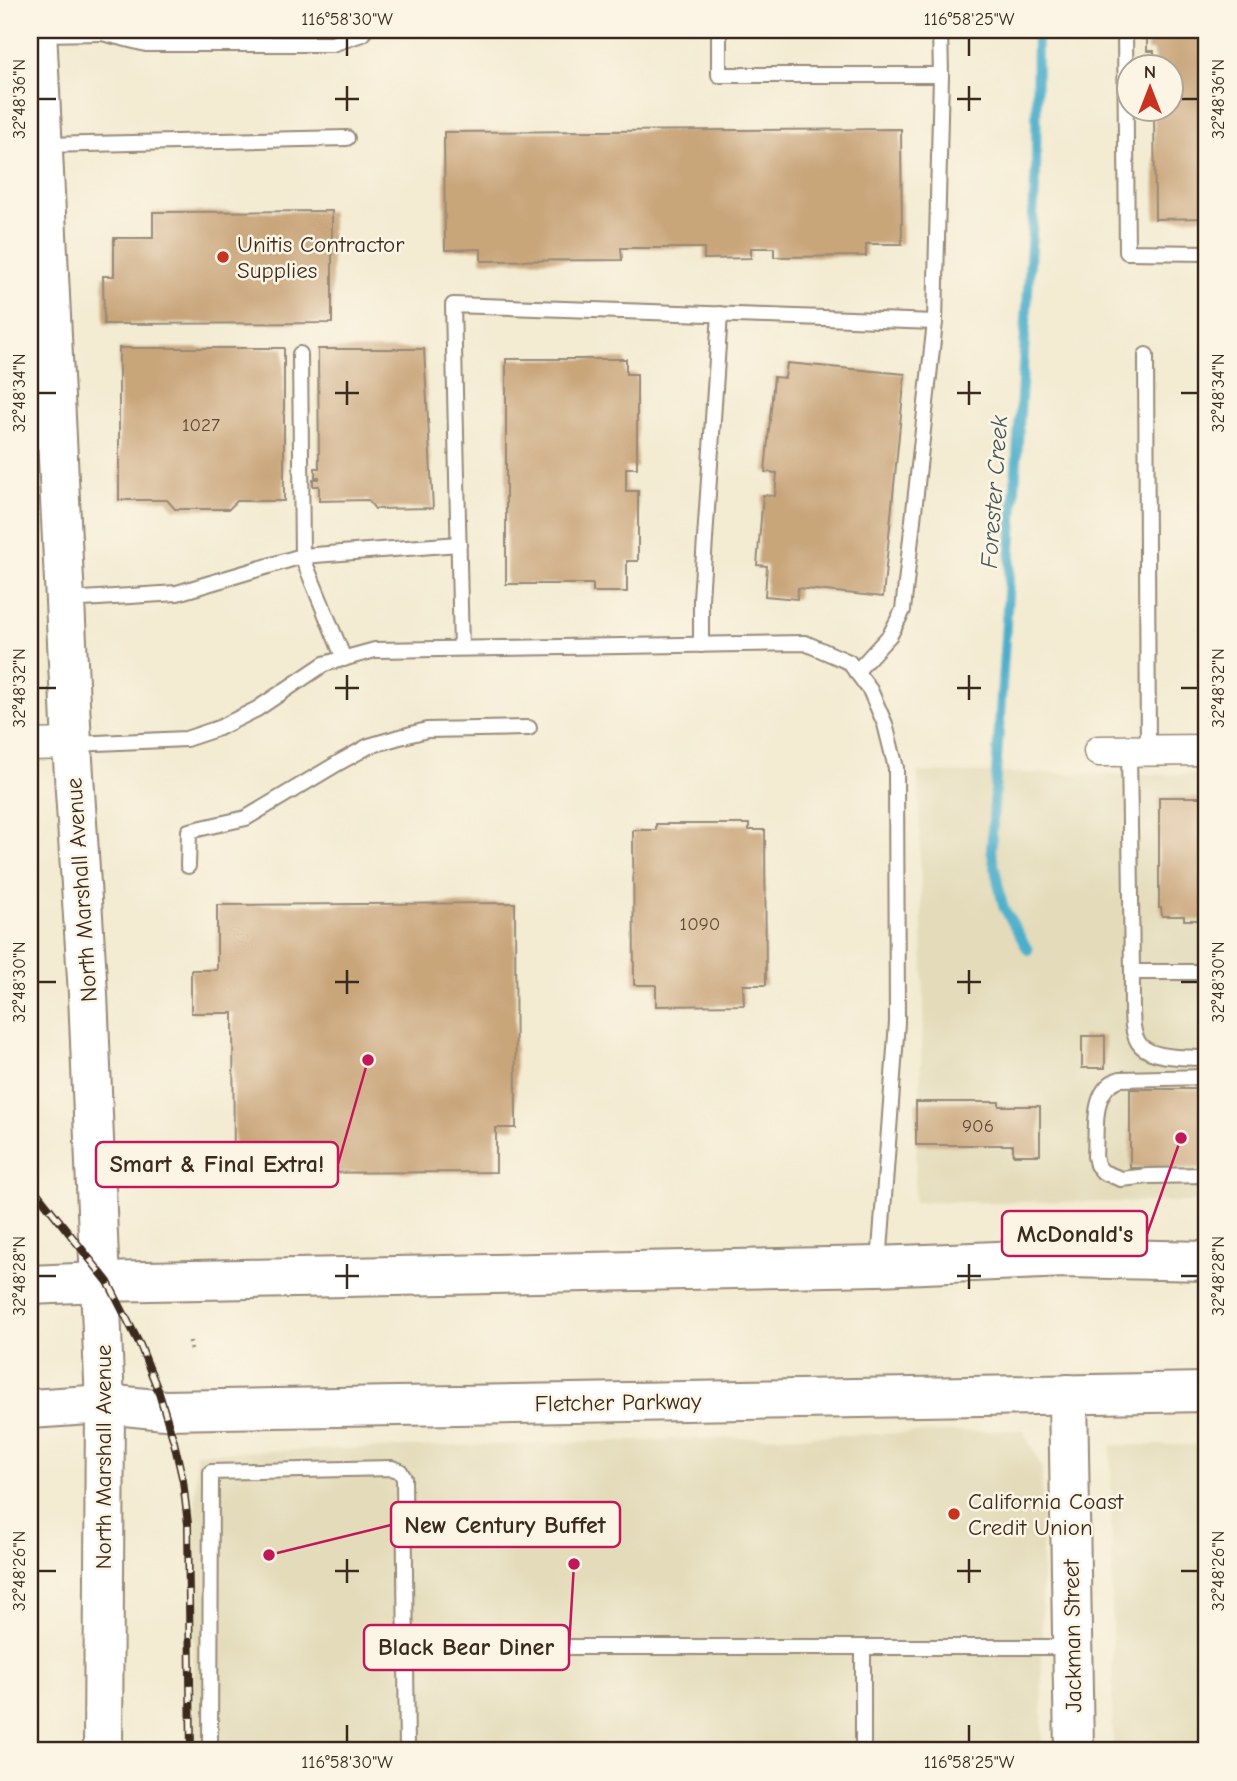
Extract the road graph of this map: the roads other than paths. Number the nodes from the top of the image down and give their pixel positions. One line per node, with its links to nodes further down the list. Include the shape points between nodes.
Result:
1 (365, 30): 5 (lane, via 331,44 146,44)
2 (719, 30): 7 (lane, via 719,75)
3 (940, 30): 7 (lane)
4 (1125, 30): 10 (lane, via 1127,252)
5 (102, 31): 6 (lane)
6 (37, 32): 9 (main road, North Marshall Avenue)
7 (941, 75): 12 (lane)
8 (347, 138): 9 (lane)
9 (43, 145): 15 (main road, North Marshall Avenue)
10 (1207, 253)
11 (720, 314): 12 (lane); 16 (lane, via 453,305); 19 (lane)
12 (935, 322): 22 (lane, via 903,610 890,635)
13 (300, 354): 17 (lane)
14 (1146, 355): 28 (lane)
15 (43, 441): 18 (main road, North Marshall Avenue)
16 (459, 544): 17 (lane); 20 (lane)
17 (302, 556): 18 (lane, via 177,593); 21 (lane)
18 (65, 600): 24 (main road, North Marshall Avenue)
19 (701, 645): 20 (lane); 22 (lane, via 805,643 849,662)
20 (461, 648): 21 (lane, via 375,650)
21 (344, 659): 24 (lane, via 324,664 257,709 186,739)
22 (856, 672): 36 (lane, via 885,724 896,768 897,1022)
23 (529, 728): 29 (lane, via 427,730 369,746 246,818 189,831)
24 (72, 744): 25 (street); 37 (main road, North Marshall Avenue)
25 (30, 745)
26 (1207, 750): 28 (street)
27 (1099, 751): 28 (street)
28 (1138, 751): 30 (lane)
29 (188, 866)
30 (1132, 972): 31 (lane); 32 (lane, via 1132,1027 1141,1047 1165,1057)
31 (1207, 972)
32 (1207, 1058)
33 (1207, 1077): 34 (lane, via 1112,1081 1099,1099 1095,1156 1103,1172 1121,1179)
34 (1207, 1175)
35 (1207, 1261): 36 (main road, via 1066,1258)
36 (878, 1266): 37 (main road)
37 (100, 1282): 38 (main road); 41 (main road, North Marshall Avenue)
38 (30, 1285)
39 (1207, 1392): 40 (main road, Fletcher Parkway)
40 (1068, 1394): 41 (main road, Fletcher Parkway, via 165,1410); 45 (main road, Jackman Street)
41 (105, 1405): 42 (main road, Fletcher Parkway); 46 (main road, North Marshall Avenue)
42 (30, 1409)
43 (406, 1647): 44 (lane); 47 (lane, via 404,1478 400,1471 211,1472); 48 (lane)
44 (863, 1647): 45 (lane); 49 (lane)
45 (1072, 1647): 50 (main road, Jackman Street)
46 (103, 1751)
47 (210, 1751)
48 (407, 1751)
49 (863, 1751)
50 (1074, 1751)

